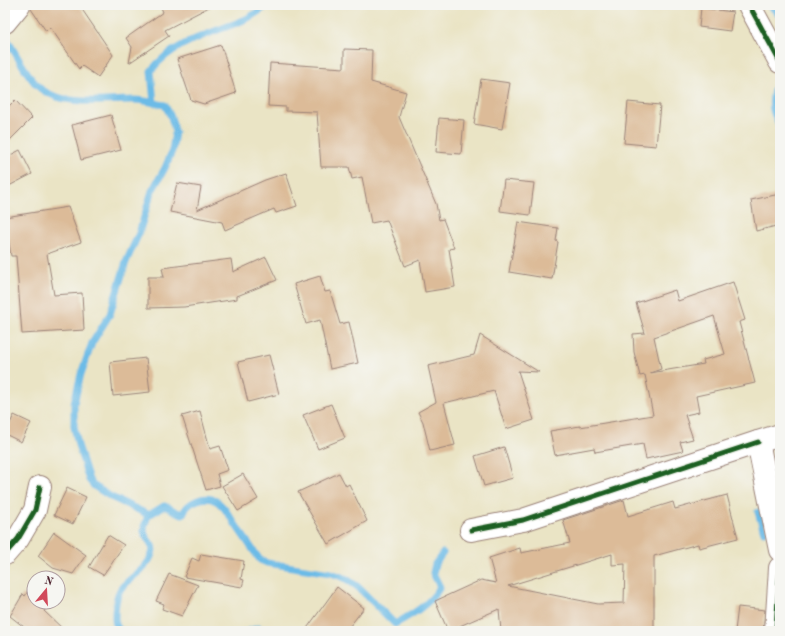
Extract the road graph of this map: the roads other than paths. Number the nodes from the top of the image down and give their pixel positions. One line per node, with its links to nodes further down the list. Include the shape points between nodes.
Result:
1 (19, 5): 3 (street)
2 (748, 5): 4 (street)
3 (5, 22)
4 (780, 62)
5 (780, 435): 6 (street)
6 (758, 442): 8 (street, via 523,520); 9 (street)
7 (40, 487): 10 (street, via 35,510 18,539)
8 (471, 530)
9 (780, 550)
10 (5, 554)
11 (780, 568): 12 (street)
12 (776, 631)

